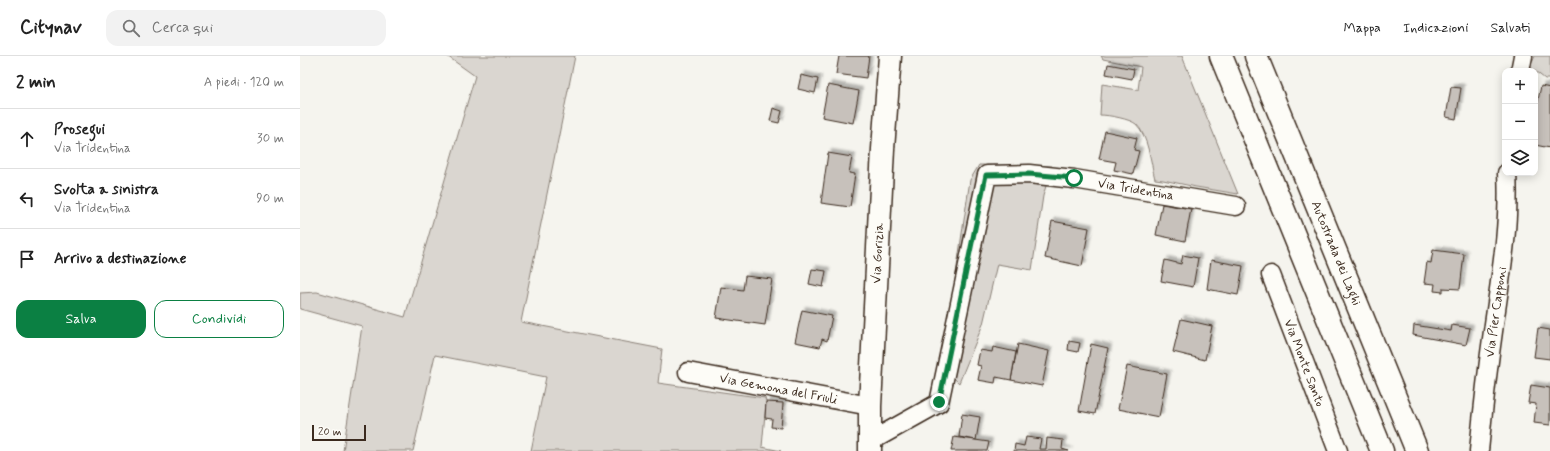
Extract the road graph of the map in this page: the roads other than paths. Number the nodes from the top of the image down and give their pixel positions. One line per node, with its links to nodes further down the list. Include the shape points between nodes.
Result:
1 (890, 56): 10 (main road, Via Gorizia)
2 (1221, 56): 13 (main road)
3 (1256, 56): 14 (main road, Autostrada dei Laghi)
4 (1523, 56): 5 (street)
5 (1521, 68)
6 (1507, 176): 15 (street, Via Pier Capponi, via 1503,260)
7 (1236, 206): 11 (street, Via Tridentina, via 1074,178 1029,174 986,175 939,402)
8 (1271, 275): 12 (street, Via Monte Santo)
9 (688, 372): 10 (street, Via Gemona del Friuli)
10 (870, 406): 11 (main road, Via Gorizia)
11 (870, 446)
12 (1338, 451)
13 (1382, 451)
14 (1417, 451)
15 (1478, 451)

